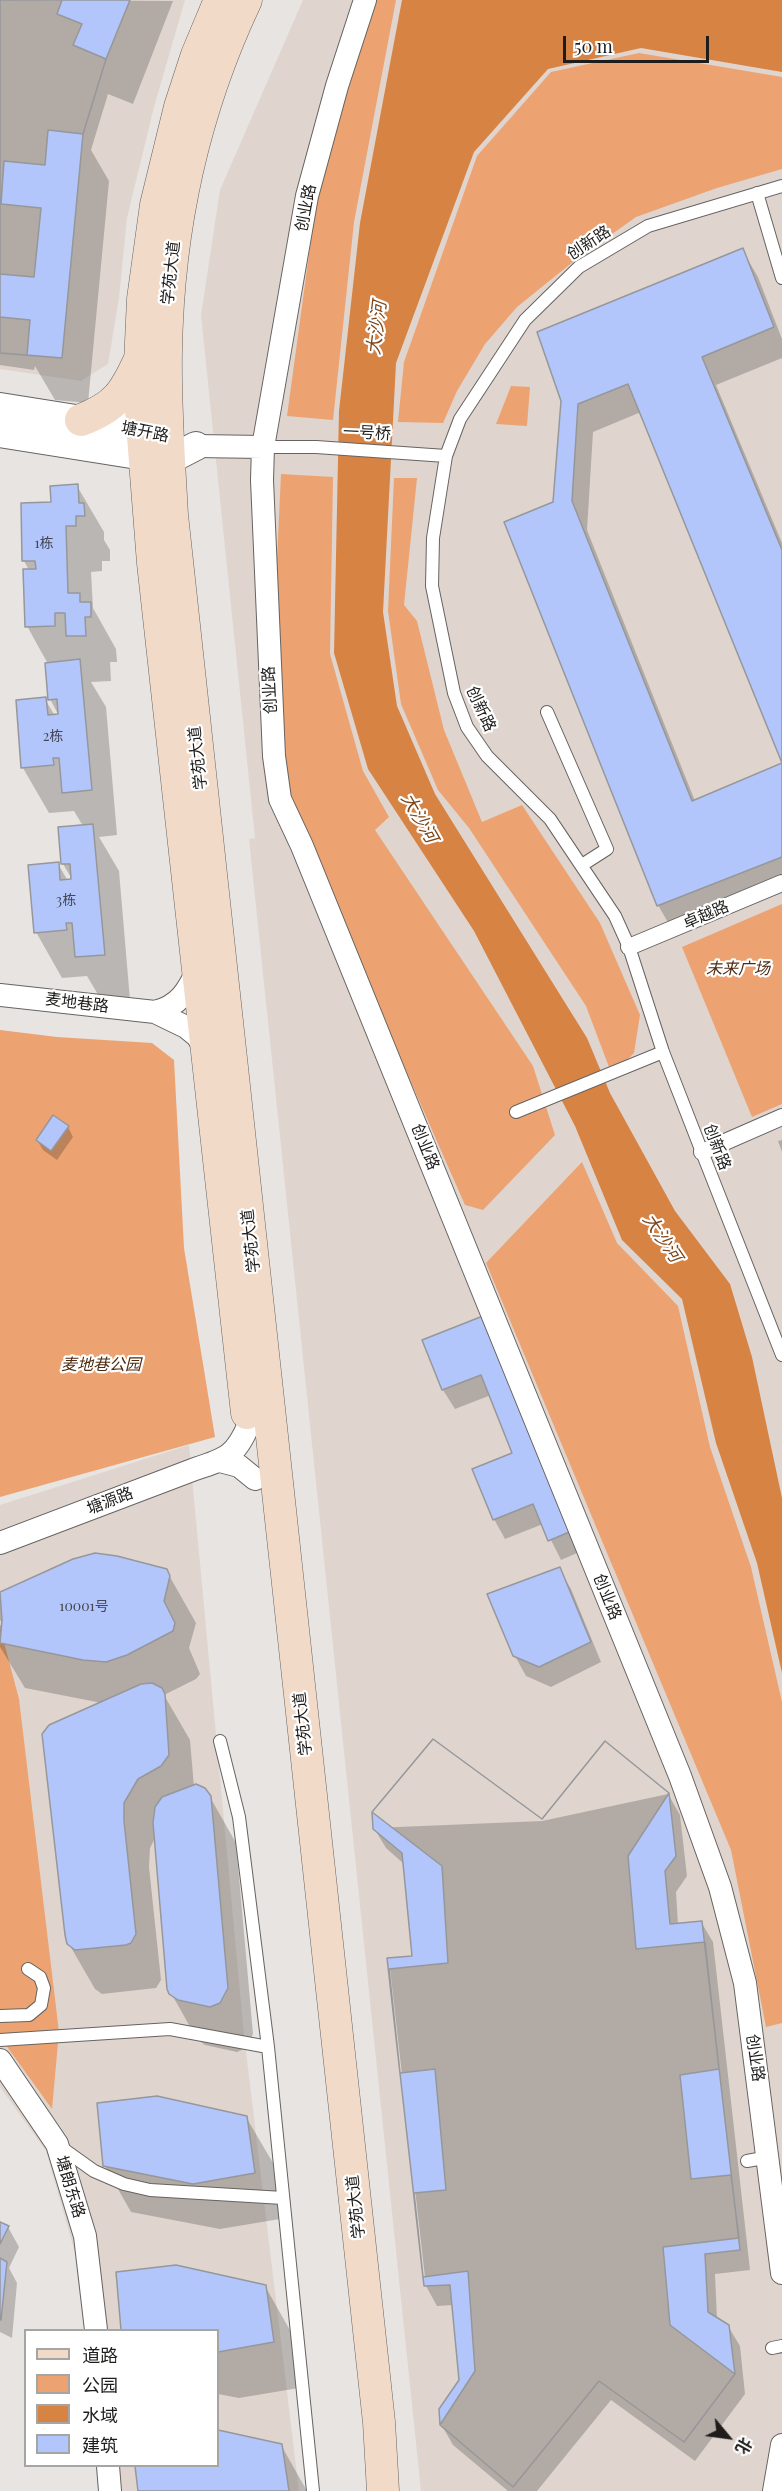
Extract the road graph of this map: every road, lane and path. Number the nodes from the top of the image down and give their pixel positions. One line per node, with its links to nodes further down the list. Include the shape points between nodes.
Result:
1 (220, 0): 7 (main road, 学苑大道, via 197,55 167,155 148,250)
2 (246, 0): 11 (main road, 学苑大道, via 206,98 182,190 167,317)
3 (365, 0): 12 (street, 创业路, via 307,196)
4 (782, 186): 5 (lane, 创新路)
5 (757, 193): 6 (lane); 13 (lane, 创新路, via 648,226 579,267 525,320 506,345 460,419)
6 (782, 278)
7 (139, 360): 9 (main road, via 119,397 103,412); 11 (main road, 学苑大道)
8 (0, 407): 9 (street, 塘开路)
9 (81, 420): 11 (street, 塘开路)
10 (0, 433): 11 (street, 塘开路)
11 (164, 445): 12 (street); 18 (main road, 学苑大道, via 153,563); 47 (main road, 学苑大道, via 380,2422)
12 (263, 447): 13 (lane, 一号桥); 39 (street, 创业路, via 270,678 280,799 532,1410 680,1776 720,1887 745,1983 758,2159)
13 (446, 456): 15 (lane, 创新路, via 433,538 432,585 454,693 467,727 487,756 550,819)
14 (548, 712): 15 (lane, via 607,849)
15 (582, 865): 17 (lane, 创新路, via 615,916)
16 (782, 883): 17 (street, 卓越路)
17 (629, 947): 22 (lane, 创新路)
18 (198, 969): 20 (street, via 180,1000); 21 (main road, 学苑大道)
19 (0, 995): 20 (street, 麦地巷路)
20 (155, 1012): 21 (street, 麦地巷路, via 186,1027)
21 (207, 1052): 27 (main road, 学苑大道)
22 (663, 1052): 23 (lane); 25 (lane, 创新路)
23 (516, 1112)
24 (782, 1118): 25 (street)
25 (702, 1152): 26 (lane, 创新路)
26 (782, 1354)
27 (249, 1424): 28 (street, 塘源路, via 237,1448); 29 (main road, 学苑大道)
28 (220, 1461): 29 (street, via 239,1466); 30 (street, 塘源路)
29 (255, 1479): 46 (main road, 学苑大道, via 358,2411)
30 (0, 1543)
31 (220, 1741): 35 (lane, via 239,1817)
32 (28, 1969): 33 (lane, via 40,1977 44,1988 41,2005 29,2015)
33 (0, 2016)
34 (0, 2040): 35 (lane, via 170,2029)
35 (268, 2047): 38 (lane)
36 (0, 2061): 37 (street, 塘朗东路)
37 (57, 2144): 38 (lane, via 94,2171 124,2184 150,2190); 40 (street, 塘朗东路, via 85,2236)
38 (283, 2198): 45 (lane)
39 (782, 2273)
40 (96, 2329)
41 (782, 2445): 43 (street)
42 (108, 2467): 44 (street)
43 (775, 2489)
44 (110, 2491)
45 (313, 2491)
46 (363, 2491)
47 (383, 2491)

